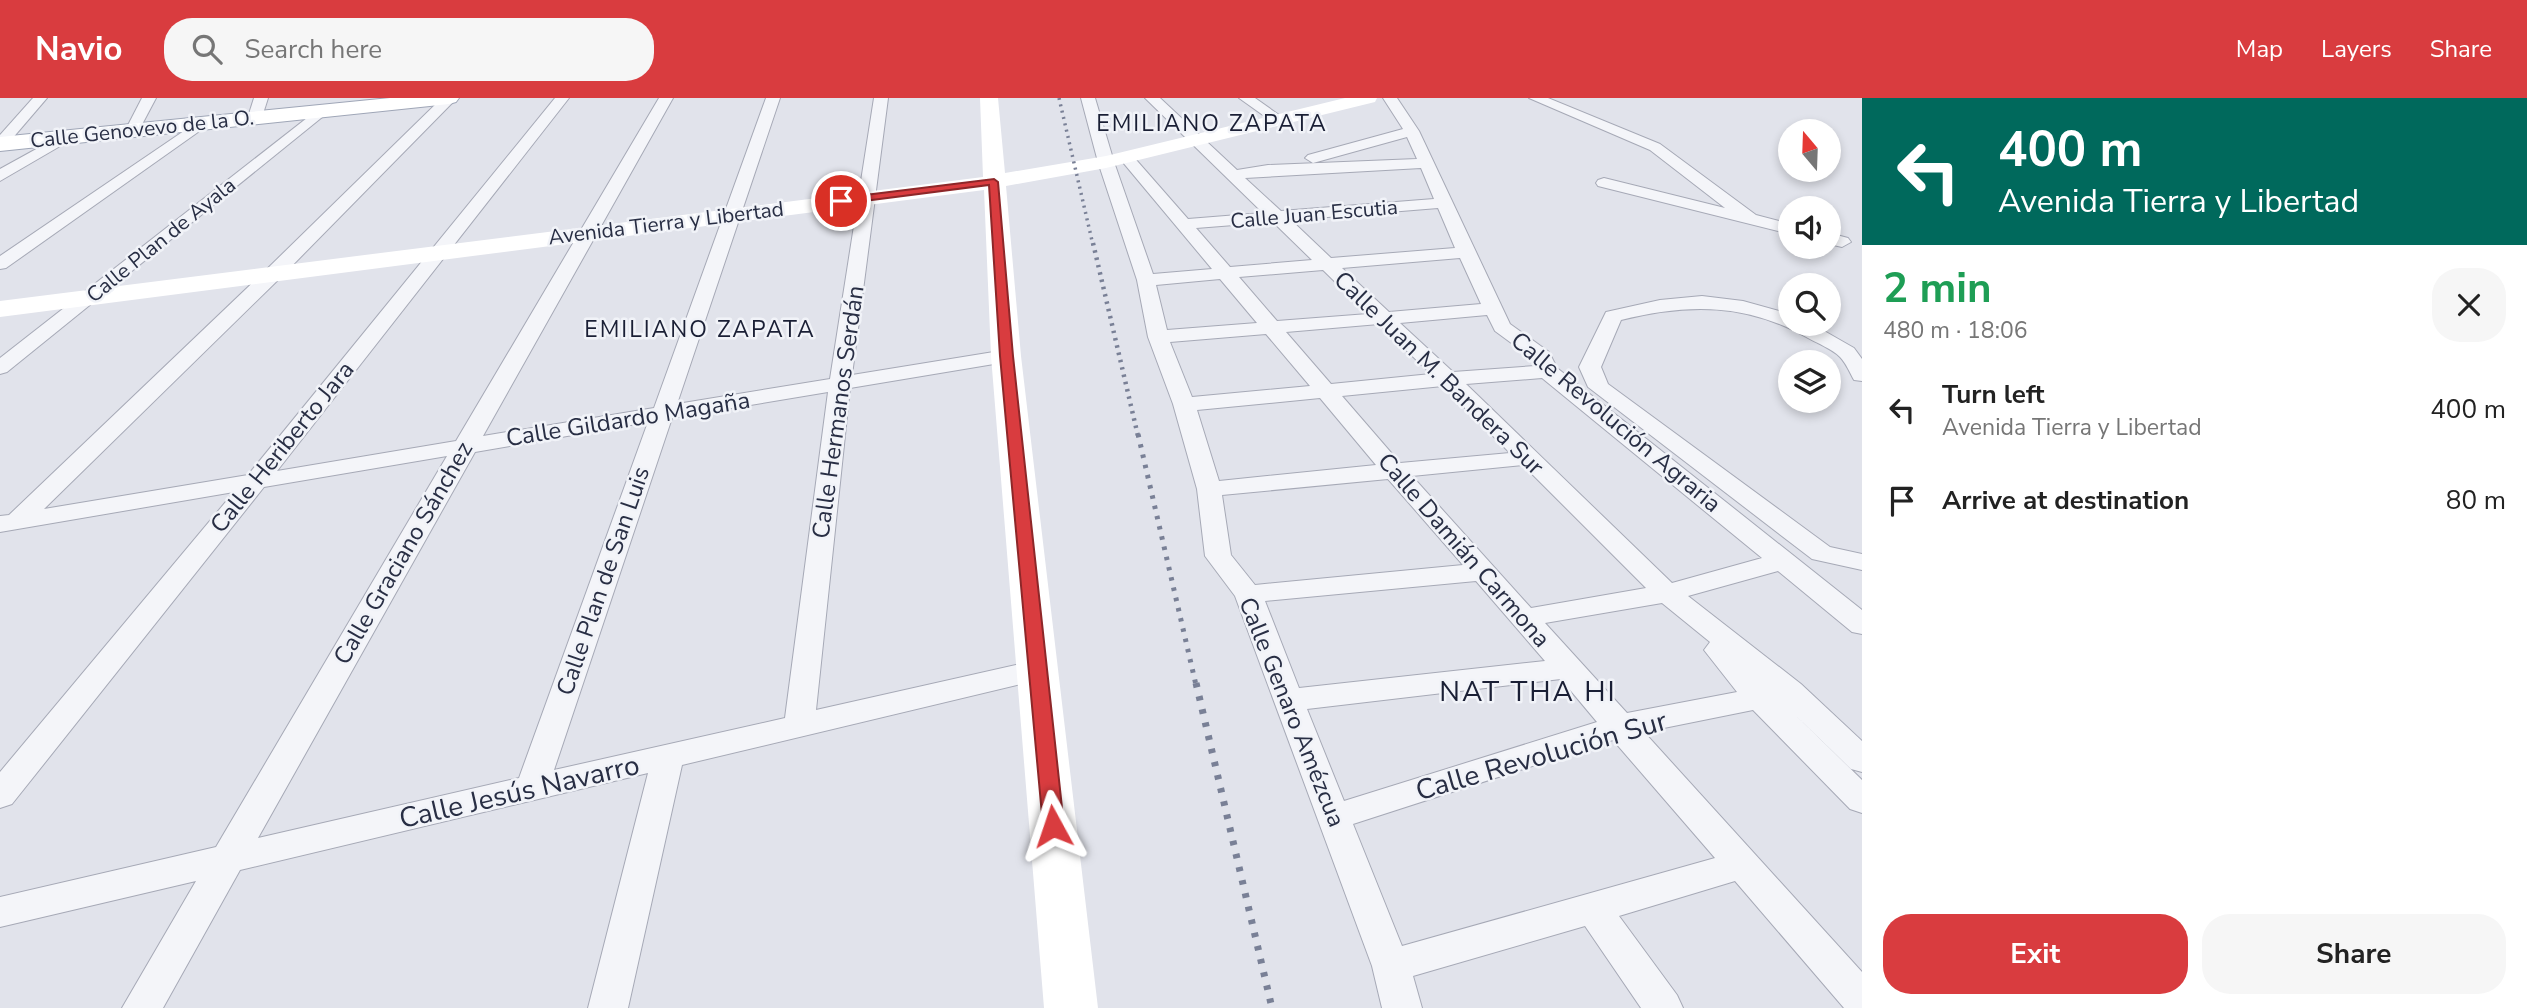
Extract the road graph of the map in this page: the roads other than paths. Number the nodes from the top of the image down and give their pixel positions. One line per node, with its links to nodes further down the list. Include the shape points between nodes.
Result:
1 (40, 98): 24 (street)
2 (149, 98): 20 (street)
3 (450, 98): 17 (main road, Calle Genovevo de la O.); 45 (street)
4 (562, 98): 41 (street, Calle Heriberto Jara)
5 (666, 98): 39 (street, Calle Graciano Sánchez)
6 (773, 98): 34 (street, Calle Plan de San Luis)
7 (881, 98): 32 (street, Calle Hermanos Serdán)
8 (989, 98): 30 (street)
9 (1088, 98): 25 (street, Calle Genaro Amézcua)
10 (1153, 98): 23 (street, Calle Juan M. Bandera Sur)
11 (1246, 98): 18 (street)
12 (1368, 98): 15 (street, Avenida Tierra y Libertad)
13 (1390, 98): 21 (street, Calle Revolución Agraria)
14 (1541, 99): 36 (street, via 1655,147)
15 (1325, 104): 18 (street, Avenida Tierra y Libertad)
16 (258, 108): 17 (main road, Calle Genovevo de la O.); 19 (main road, Calle Genovevo de la O.)
17 (321, 111): 47 (street, Calle Plan de Ayala)
18 (1279, 120): 23 (street, Avenida Tierra y Libertad)
19 (203, 122): 20 (main road, Calle Genovevo de la O.); 42 (street)
20 (133, 129): 22 (main road, Calle Genovevo de la O.)
21 (1412, 131): 26 (street, Calle Revolución Agraria); 27 (street)
22 (69, 135): 24 (main road, Calle Genovevo de la O.); 29 (street)
23 (1197, 140): 25 (street, Avenida Tierra y Libertad); 28 (street, Calle Juan M. Bandera Sur)
24 (1, 144)
25 (1116, 160): 30 (street, Avenida Tierra y Libertad); 37 (street, Calle Damián Carmona); 46 (street, Calle Genaro Amézcua)
26 (1427, 163): 27 (street); 33 (street, Calle Revolución Agraria)
27 (1268, 170): 28 (street)
28 (1233, 175): 35 (street, Calle Juan M. Bandera Sur)
29 (0, 176)
30 (994, 182): 32 (street, Avenida Tierra y Libertad); 55 (street)
31 (1604, 183): 36 (street)
32 (868, 198): 34 (street, Avenida Tierra y Libertad); 60 (street, Calle Hermanos Serdán)
33 (1445, 203): 35 (street, Calle Juan Escutia); 40 (street, Calle Revolución Agraria)
34 (733, 215): 39 (street, Avenida Tierra y Libertad); 63 (street, Calle Plan de San Luis)
35 (1277, 218): 37 (street, Calle Juan Escutia); 43 (street, Calle Juan M. Bandera Sur)
36 (1749, 218): 38 (street)
37 (1183, 224): 44 (street, Calle Damián Carmona)
38 (1778, 226)
39 (590, 233): 41 (street, Avenida Tierra y Libertad); 64 (street, Calle Graciano Sánchez)
40 (1466, 252): 43 (street); 49 (street, Calle Revolución Agraria)
41 (436, 253): 45 (street, Avenida Tierra y Libertad); 67 (street, Calle Heriberto Jara)
42 (0, 264)
43 (1326, 265): 44 (street); 51 (street, Calle Juan M. Bandera Sur)
44 (1224, 272): 46 (street); 52 (street, Calle Damián Carmona)
45 (274, 274): 47 (street, Avenida Tierra y Libertad); 69 (street)
46 (1146, 280): 54 (street, Calle Genaro Amézcua)
47 (90, 297): 48 (street, Avenida Tierra y Libertad); 56 (street, Calle Plan de Ayala)
48 (0, 309)
49 (1493, 309): 51 (street); 57 (street, Calle Revolución Agraria, via 1503,327 1542,356)
50 (1778, 316): 72 (street, via 1708,300 1660,304 1613,316 1590,367 1599,387 1821,553)
51 (1382, 319): 52 (street); 59 (street, Calle Juan M. Bandera Sur)
52 (1272, 328): 54 (street); 61 (street, Calle Damián Carmona)
53 (1819, 336): 58 (street, via 1847,352)
54 (1158, 337): 62 (street, Calle Genaro Amézcua)
55 (1006, 356): 60 (street, Calle Gildardo Magaña); 79 (street)
56 (0, 368)
57 (1548, 371): 59 (street); 71 (street, Calle Revolución Agraria)
58 (1862, 375)
59 (1447, 378): 61 (street); 65 (street, Calle Juan M. Bandera Sur)
60 (840, 384): 63 (street, Calle Gildardo Magaña); 82 (street, Calle Hermanos Serdán)
61 (1327, 393): 62 (street); 66 (street, Calle Damián Carmona)
62 (1184, 404): 68 (street, Calle Genaro Amézcua)
63 (661, 414): 64 (street, Calle Gildardo Magaña); 86 (street, Calle Plan de San Luis)
64 (464, 446): 67 (street, Calle Gildardo Magaña); 90 (street, Calle Graciano Sánchez)
65 (1527, 458): 66 (street); 75 (street, Calle Juan M. Bandera Sur)
66 (1393, 470): 68 (street); 73 (street, Calle Damián Carmona)
67 (256, 481): 69 (street, Calle Gildardo Magaña); 87 (street, Calle Heriberto Jara)
68 (1209, 489): 74 (street, Calle Genaro Amézcua, via 1218,556)
69 (9, 522): 70 (street)
70 (0, 538)
71 (1782, 561): 75 (street); 77 (street, Calle Revolución Agraria)
72 (1862, 562)
73 (1483, 572): 74 (street); 76 (street, Calle Damián Carmona)
74 (1248, 594): 81 (street, Calle Genaro Amézcua)
75 (1674, 599): 76 (street); 80 (street, Calle Juan M. Bandera Sur)
76 (1524, 618): 78 (street, Calle Damián Carmona)
77 (1862, 625)
78 (1569, 668): 81 (street); 83 (street, Calle Damián Carmona)
79 (1038, 670): 82 (street, Calle Jesús Navarro); 98 (street)
80 (1775, 696): 83 (street, Calle Revolución Sur); 85 (street, Calle Juan M. Bandera Sur); 88 (street, Calle Juan M. Bandera Sur)
81 (1289, 700): 89 (street, Calle Genaro Amézcua)
82 (799, 726): 84 (street, Calle Jesús Navarro)
83 (1620, 726): 89 (street, Calle Revolución Sur); 91 (street, Calle Damián Carmona)
84 (668, 756): 86 (street, Calle Jesús Navarro); 97 (street)
85 (1862, 760)
86 (532, 788): 90 (street, Calle Jesús Navarro)
87 (0, 795)
88 (1862, 800)
89 (1334, 817): 94 (street, Calle Genaro Amézcua)
90 (227, 859): 93 (street, Calle Jesús Navarro); 96 (street, Calle Graciano Sánchez)
91 (1742, 865): 92 (street); 95 (street, Calle Damián Carmona)
92 (1593, 908): 94 (street); 100 (street)
93 (0, 912)
94 (1391, 966): 99 (street, Calle Genaro Amézcua)
95 (1862, 1000)
96 (142, 1008)
97 (608, 1008)
98 (1071, 1008)
99 (1402, 1008)
100 (1663, 1008)

